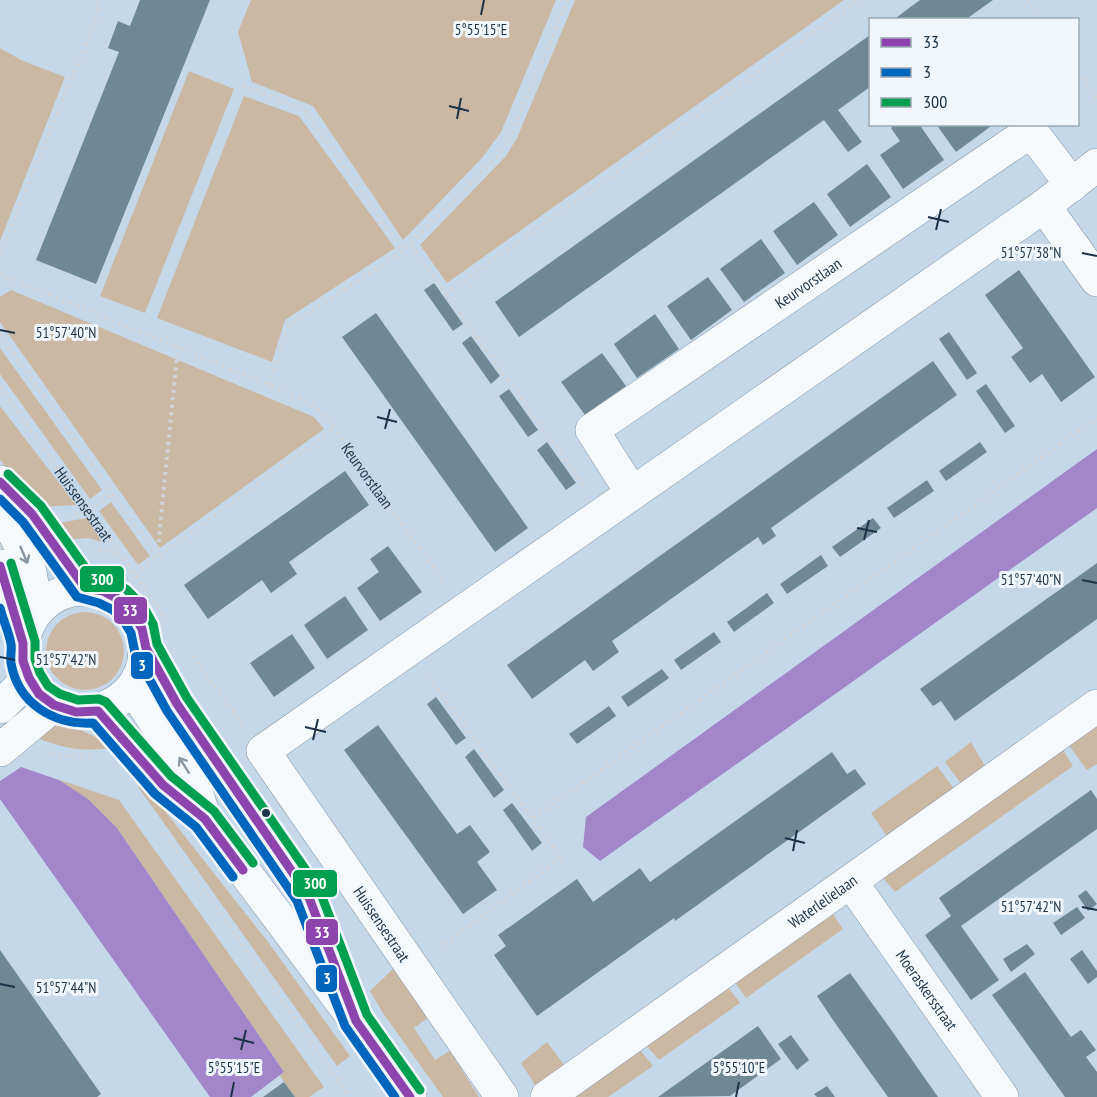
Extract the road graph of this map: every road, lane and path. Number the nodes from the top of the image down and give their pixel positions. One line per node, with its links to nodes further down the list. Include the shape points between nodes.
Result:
1 (97, 0): 13 (path, via 98,14)
2 (568, 0): 11 (path, via 508,141)
3 (859, 0): 16 (path)
4 (1027, 0): 5 (path)
5 (1040, 18)
6 (1079, 74): 8 (path)
7 (242, 85): 12 (path, via 304,109)
8 (1097, 99)
9 (1084, 175): 10 (street, Keurvorstlaan); 24 (street, Keurvorstlaan, via 1030,131 592,430)
10 (1044, 206): 15 (street); 24 (street, Keurvorstlaan)
11 (410, 245): 12 (path); 16 (path)
12 (402, 252): 19 (path, via 288,327)
13 (0, 254)
14 (0, 274): 18 (path)
15 (1097, 280)
16 (446, 294): 26 (path)
17 (0, 334): 27 (path)
18 (178, 346): 19 (path); 27 (path)
19 (269, 385): 22 (path, Keurvorstlaan, via 310,402)
20 (0, 387): 29 (path, Huissensestraat)
21 (1097, 418): 49 (path)
22 (333, 429): 27 (path); 31 (path, Keurvorstlaan)
23 (0, 482): 30 (street, via 32,514)
24 (632, 493): 26 (street, Keurvorstlaan)
25 (0, 503): 32 (street, one-way to 32, via 28,562)
26 (603, 513): 31 (street, Keurvorstlaan)
27 (157, 558): 29 (path)
28 (0, 567): 34 (street)
29 (135, 573): 33 (path, Huissensestraat)
30 (85, 588): 32 (street, via 51,598); 35 (street, via 104,591 127,606 142,629)
31 (465, 609): 36 (street, Keurvorstlaan)
32 (37, 610): 34 (street)
33 (172, 627)
34 (22, 643): 38 (street)
35 (146, 648): 39 (street, via 143,669); 54 (street, via 177,704 308,895)
36 (408, 649): 46 (street, Keurvorstlaan); 49 (path)
37 (190, 654): 43 (path)
38 (29, 678): 40 (street, via 39,694); 42 (street)
39 (133, 688): 44 (street, via 118,702); 50 (street, one-way to 39, via 188,768)
40 (54, 705): 44 (street, via 76,712); 45 (street)
41 (1097, 706): 52 (street, Waterlelielaan)
42 (0, 707)
43 (232, 709)
44 (98, 711): 50 (street, via 163,785)
45 (0, 750)
46 (263, 751): 53 (street, Huissensestraat)
47 (91, 758): 48 (path)
48 (99, 763)
49 (533, 818): 53 (path, via 561,858)
50 (205, 819): 54 (street)
51 (161, 829): 55 (path)
52 (851, 882): 58 (street, Waterlelielaan); 59 (street, Moeraskersstraat)
53 (412, 968): 57 (street, Huissensestraat)
54 (356, 1021): 56 (street)
55 (351, 1097)
56 (410, 1097)
57 (502, 1097)
58 (547, 1097)
59 (1002, 1097)

